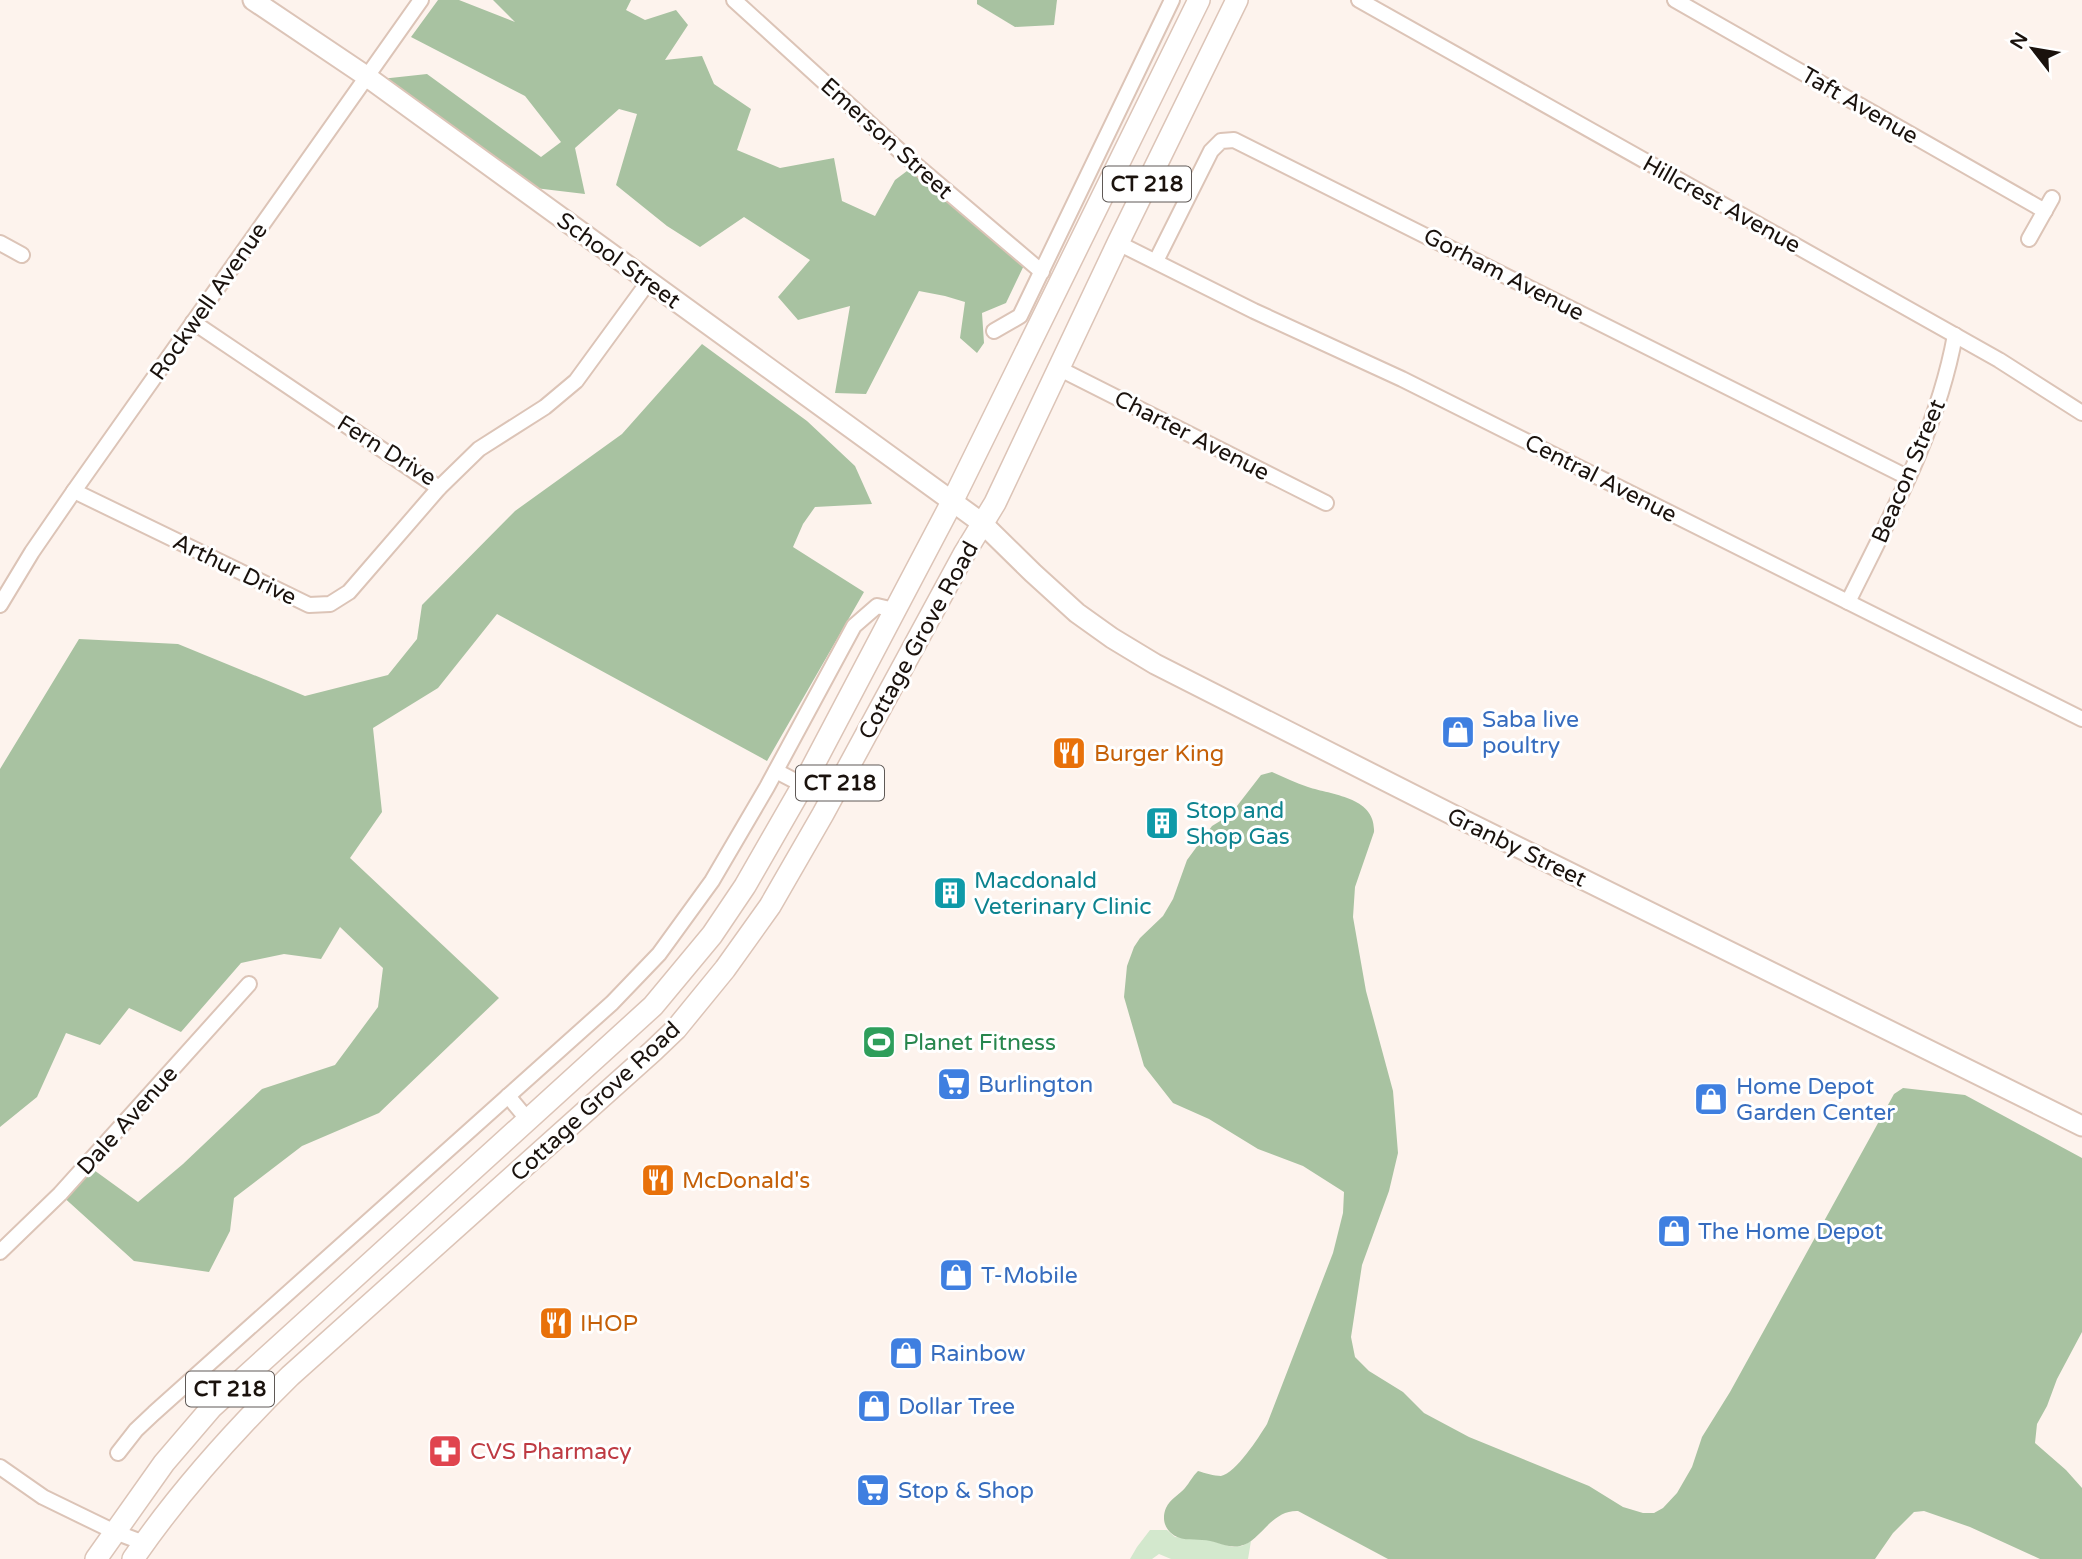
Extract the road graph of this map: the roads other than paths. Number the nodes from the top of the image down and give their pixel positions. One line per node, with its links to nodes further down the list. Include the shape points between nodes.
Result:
1 (253, 0): 9 (main road, School Street)
2 (421, 0): 9 (street, Rockwell Avenue)
3 (734, 0): 15 (street, Emerson Street)
4 (1172, 0): 15 (street)
5 (1199, 0): 25 (main road, Cottage Grove Road / CT 218)
6 (1237, 0): 12 (main road, Cottage Grove Road / CT 218)
7 (1359, 0): 19 (street, Hillcrest Avenue)
8 (1675, 0): 10 (street, Taft Avenue, via 2049,204)
9 (366, 76): 16 (main road, School Street); 17 (street, Rockwell Avenue)
10 (2029, 239)
11 (0, 243): 13 (street)
12 (1118, 243): 14 (street, Central Avenue); 20 (main road, Cottage Grove Road / CT 218)
13 (22, 255)
14 (1156, 261): 22 (street, Gorham Avenue, via 1211,151 1223,140 1234,139); 28 (street, Central Avenue)
15 (1042, 272): 18 (street, via 1020,316)
16 (649, 281): 23 (street, Fern Drive, via 576,381 479,449); 25 (main road, School Street)
17 (193, 322): 23 (street, Fern Drive); 24 (street, Rockwell Avenue)
18 (994, 331)
19 (1955, 335): 21 (street, Hillcrest Avenue); 22 (street, Beacon Street, via 1943,389)
20 (1058, 368): 26 (street, Charter Avenue); 27 (main road, Cottage Grove Road / CT 218)
21 (2082, 413)
22 (1907, 477): 28 (street, Beacon Street)
23 (439, 488): 24 (street, Arthur Drive, via 349,592 330,604 309,605)
24 (74, 491): 29 (street, Rockwell Avenue)
25 (952, 502): 27 (main road, School Street); 30 (main road, Cottage Grove Road / CT 218)
26 (1326, 503)
27 (982, 523): 36 (main road, Cottage Grove Road / CT 218, via 770,906); 39 (main road, Granby Street, via 1077,612 1155,664)
28 (1848, 602): 31 (street, Central Avenue)
29 (0, 605)
30 (894, 610): 32 (street, Cottage Grove Road, via 877,606 854,626); 33 (main road, Cottage Grove Road / CT 218)
31 (2082, 719)
32 (776, 771): 33 (street); 37 (street, Cottage Grove Road, via 712,881 659,954)
33 (803, 785): 35 (main road, Cottage Grove Road / CT 218, via 712,935)
34 (249, 984): 40 (street, Dale Avenue, via 60,1194)
35 (653, 1006): 36 (main road); 38 (main road, Cottage Grove Road / CT 218)
36 (676, 1029): 42 (main road, Cottage Grove Road / CT 218)
37 (509, 1096): 38 (street, Cottage Grove Road); 43 (street, Cottage Grove Road, via 154,1413)
38 (528, 1120): 41 (main road, Cottage Grove Road / CT 218)
39 (2082, 1126)
40 (0, 1252)
41 (366, 1267): 42 (main road); 45 (main road, Cottage Grove Road / CT 218, via 212,1407 163,1463)
42 (386, 1292): 46 (main road, Cottage Grove Road / CT 218, via 245,1420 199,1471)
43 (118, 1453)
44 (0, 1467): 45 (street, via 43,1497)
45 (115, 1532): 46 (street); 47 (main road, Cottage Grove Road / CT 218)
46 (139, 1551)
47 (96, 1559)

